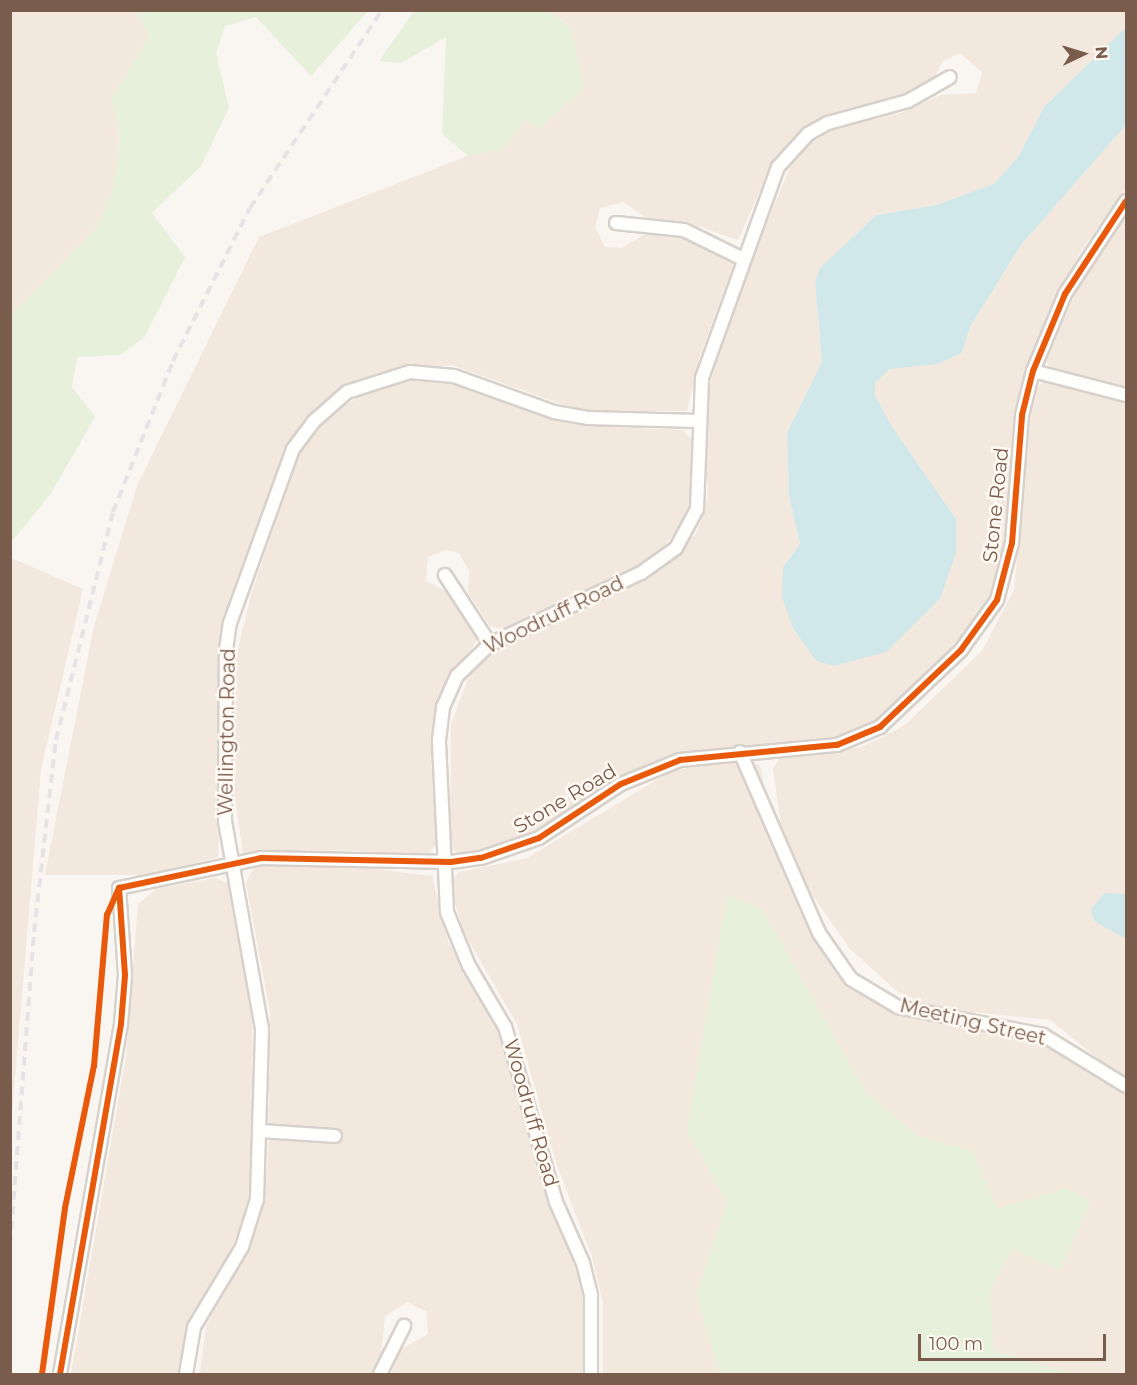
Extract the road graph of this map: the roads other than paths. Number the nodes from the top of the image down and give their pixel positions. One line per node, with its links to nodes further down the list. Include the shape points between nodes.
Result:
1 (950, 77): 4 (street, Woodruff Road, via 908,101 839,119 808,134 778,167)
2 (1126, 201): 5 (street, Stone Road, via 1065,294)
3 (616, 223): 4 (street, via 684,230)
4 (743, 259): 7 (street, Woodruff Road, via 702,378)
5 (1033, 370): 6 (street); 10 (street, Stone Road, via 1022,415 1007,572 981,627 880,727 837,745)
6 (1126, 395)
7 (697, 421): 9 (street, Woodruff Road, via 697,509 676,548 641,573); 12 (street, Wellington Road, via 554,412 476,382 433,373 388,376 328,406 293,449 230,623 224,809)
8 (445, 575): 9 (street)
9 (490, 644): 11 (street, Woodruff Road, via 457,676 440,723)
10 (740, 752): 11 (street, Stone Road, via 650,770 539,838 512,850); 13 (street, Meeting Street, via 819,933 851,979 898,1007 1043,1035)
11 (443, 862): 12 (street, Stone Road, via 307,855); 20 (street, Woodruff Road, via 456,940 506,1027 556,1202 583,1263 591,1295)
12 (234, 864): 14 (street, Wellington Road, via 262,1029); 17 (street, Stone Road, via 118,888 124,965 121,1024)
13 (1126, 1086)
14 (260, 1131): 15 (street); 18 (street, Wellington Road, via 251,1224 194,1328)
15 (335, 1136)
16 (404, 1326): 19 (street)
17 (60, 1374)
18 (186, 1374)
19 (381, 1374)
20 (591, 1374)

